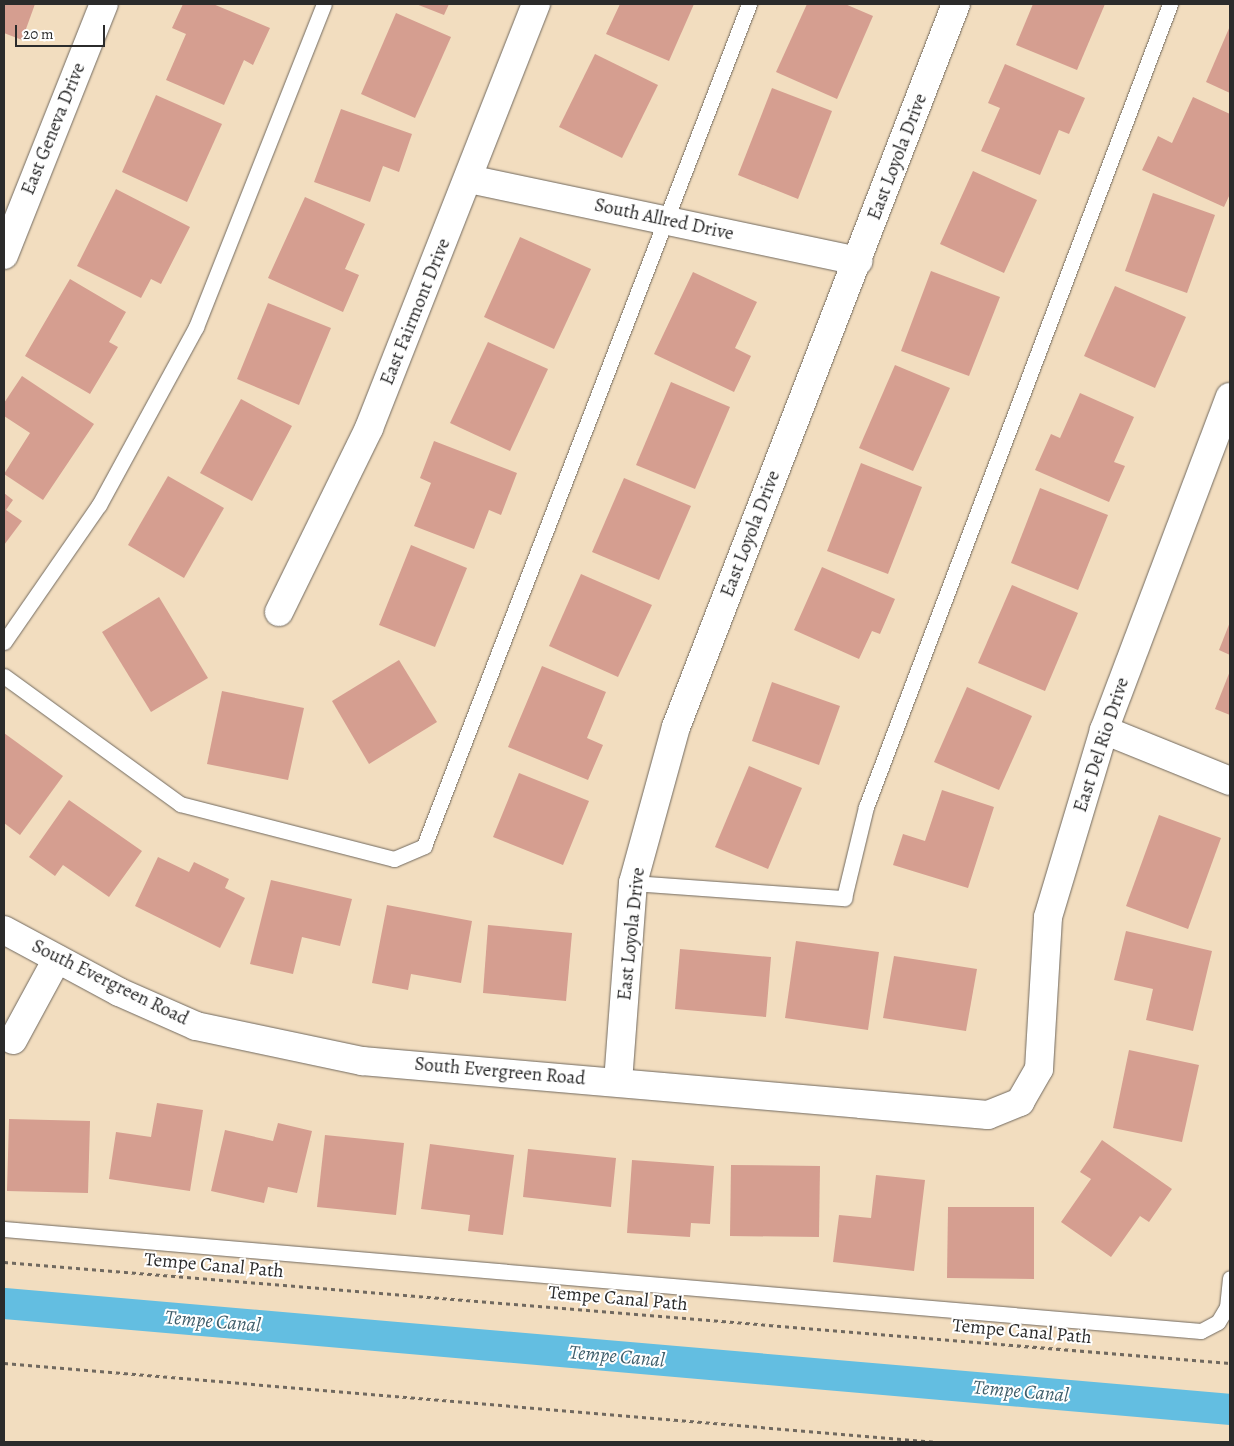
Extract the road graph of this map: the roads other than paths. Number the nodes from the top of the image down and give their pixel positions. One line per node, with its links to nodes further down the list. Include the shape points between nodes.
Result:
1 (104, 4): 9 (street, East Geneva Drive)
2 (324, 4): 13 (lane, via 196,327 99,505)
3 (536, 4): 7 (street, East Fairmont Drive)
4 (749, 4): 8 (lane)
5 (956, 4): 10 (street, East Loyola Drive)
6 (1170, 4): 17 (lane, via 866,807 844,898)
7 (469, 179): 8 (street, South Allred Drive); 12 (street, East Fairmont Drive, via 369,428)
8 (667, 221): 10 (street, South Allred Drive); 14 (lane, via 424,846 394,859 180,804)
9 (4, 255)
10 (858, 261): 17 (street, East Loyola Drive, via 676,727)
11 (1230, 397): 15 (street, East Del Rio Drive)
12 (279, 612)
13 (4, 642)
14 (4, 676)
15 (1104, 730): 16 (street); 22 (street, East Del Rio Drive, via 1048,917 1039,1069)
16 (1230, 781)
17 (633, 883): 21 (street, East Loyola Drive)
18 (4, 930): 19 (street, South Evergreen Road)
19 (57, 959): 20 (street); 21 (street, South Evergreen Road, via 196,1026 362,1061)
20 (13, 1040)
21 (618, 1082): 22 (street, South Evergreen Road, via 988,1115)
22 (1020, 1102)
23 (4, 1230): 24 (lane, via 1201,1331 1218,1322 1227,1307)
24 (1230, 1278)

